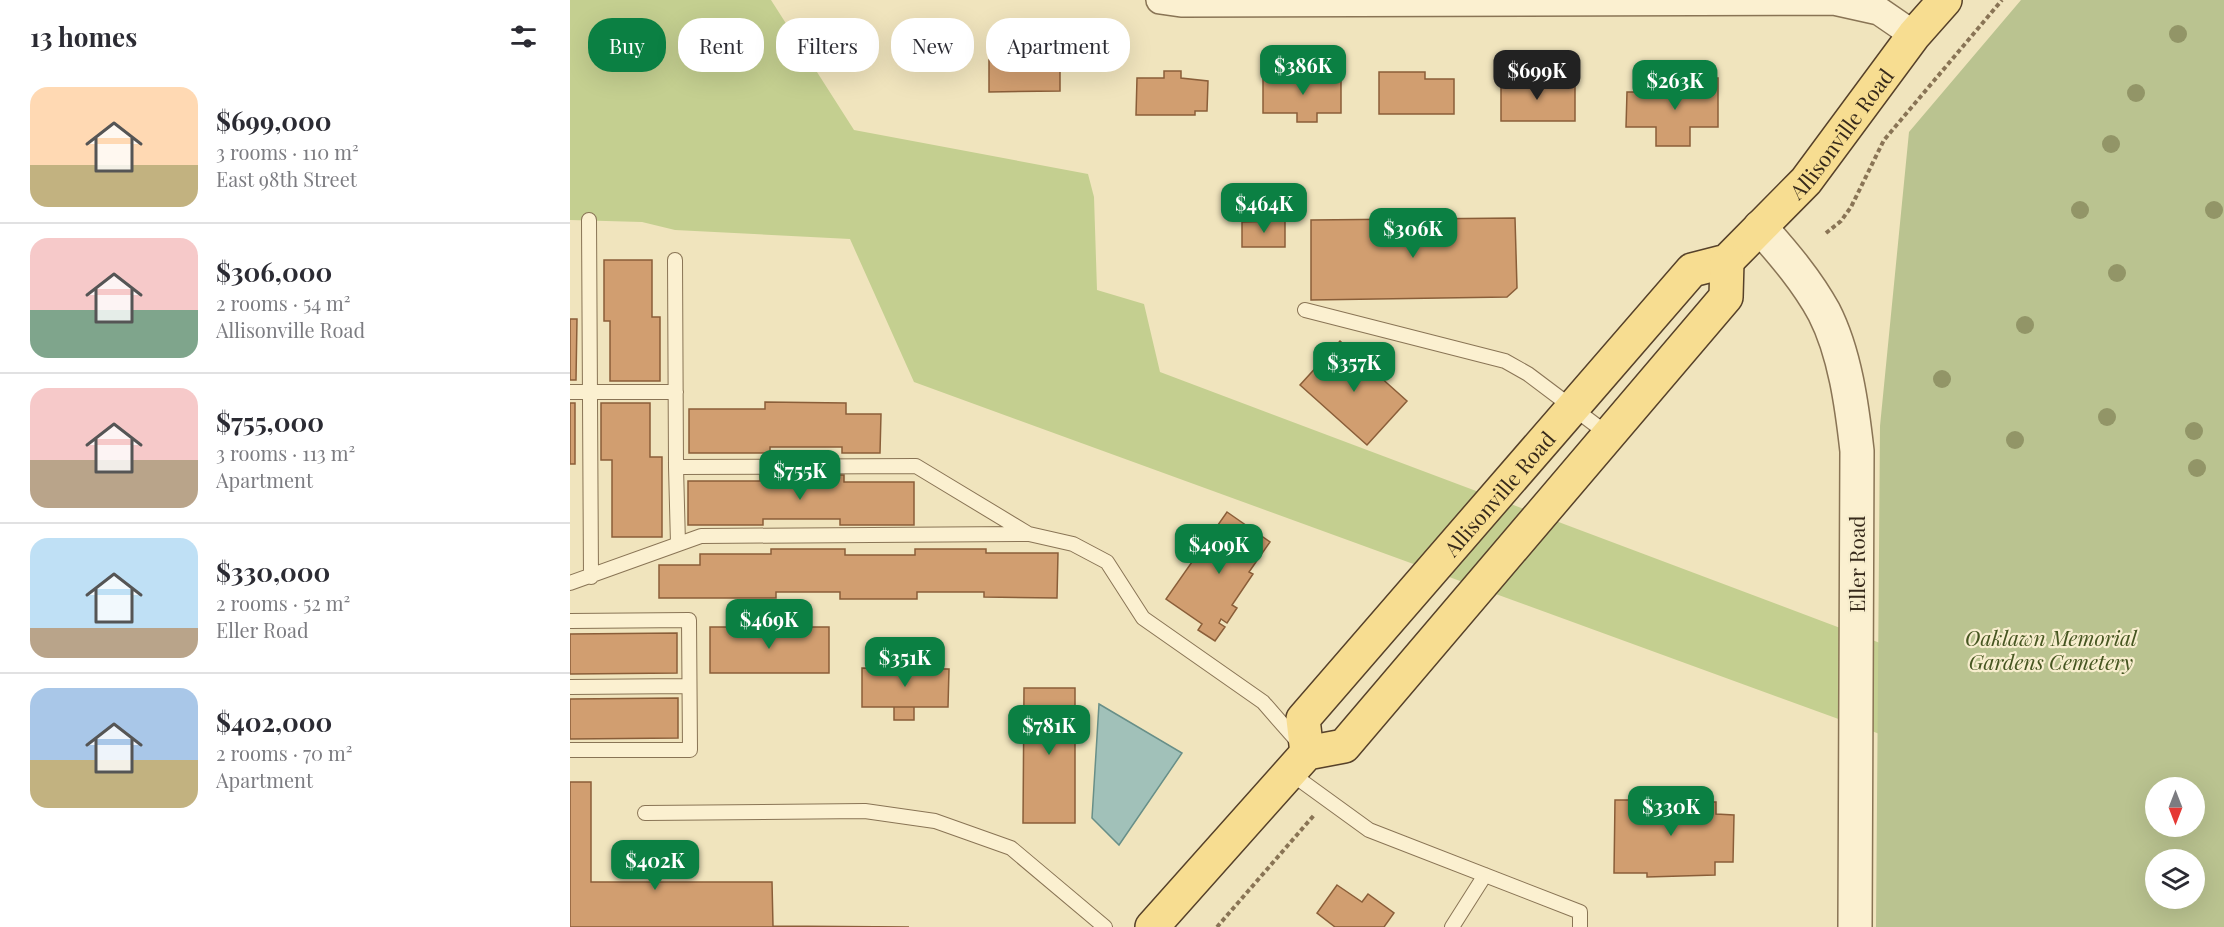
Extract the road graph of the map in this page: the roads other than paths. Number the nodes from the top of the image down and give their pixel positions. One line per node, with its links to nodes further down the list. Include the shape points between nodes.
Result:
1 (1160, 0): 3 (street, via 1834,1 1879,11)
2 (1945, 0): 3 (main road, Allisonville Road)
3 (1914, 35): 5 (main road, Allisonville Road, via 1806,181)
4 (589, 220): 10 (lane)
5 (1760, 227): 7 (main road, Allisonville Road); 30 (street, Eller Road, via 1798,272 1824,314 1839,356 1854,427)
6 (675, 260): 11 (lane)
7 (1727, 261): 12 (main road, Allisonville Road, via 1692,270); 13 (main road, via 1726,297)
8 (1305, 310): 12 (lane, via 1505,362)
9 (570, 392): 10 (lane)
10 (590, 392): 11 (lane); 17 (lane)
11 (676, 392): 14 (lane)
12 (1574, 408): 13 (lane); 23 (main road, Allisonville Road, via 1303,719)
13 (1609, 435): 23 (main road, via 1344,746)
14 (676, 467): 15 (lane, via 916,466); 16 (lane)
15 (1029, 534): 16 (lane, via 701,536); 23 (lane, via 1072,544 1107,562 1143,618 1263,702)
16 (678, 544): 17 (lane)
17 (591, 577): 18 (lane)
18 (570, 583)
19 (570, 621): 20 (lane, via 689,621)
20 (689, 686): 21 (lane); 22 (lane, via 690,750)
21 (570, 687)
22 (570, 750)
23 (1298, 762): 25 (lane, via 1369,830); 27 (main road)
24 (645, 813): 26 (lane, via 865,812 935,820 1011,848)
25 (1485, 875): 28 (lane); 29 (lane, via 1580,912)
26 (1105, 927)
27 (1152, 927)
28 (1452, 927)
29 (1580, 927)
30 (1855, 927)

